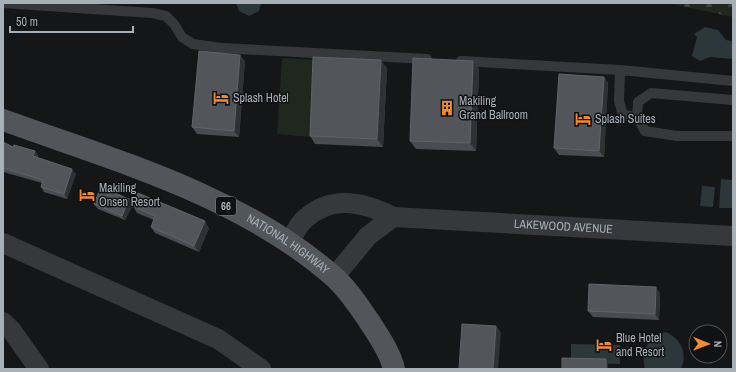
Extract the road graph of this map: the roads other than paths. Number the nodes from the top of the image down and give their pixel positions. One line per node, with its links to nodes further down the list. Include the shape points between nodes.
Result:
1 (3, 3): 2 (lane, via 152,13 166,16 182,37 193,44 221,48)
2 (620, 70): 3 (lane); 5 (lane, via 619,101 623,116)
3 (733, 81)
4 (733, 100): 5 (lane, via 651,93 638,102)
5 (637, 117): 7 (lane, via 645,131 677,136)
6 (3, 120): 10 (main road, NATIONAL HIGHWAY / 66, via 214,199)
7 (733, 136)
8 (393, 217): 9 (street, LAKEWOOD AVENUE); 10 (street, LAKEWOOD AVENUE, via 378,209 359,204 339,203 322,206 303,220); 12 (street, via 368,236)
9 (733, 236)
10 (290, 242): 12 (main road, NATIONAL HIGHWAY / 66)
11 (3, 243): 15 (street, via 218,340)
12 (334, 277): 16 (main road, NATIONAL HIGHWAY / 66, via 356,302 376,332)
13 (3, 322): 14 (street)
14 (39, 369)
15 (261, 369)
16 (394, 369)

